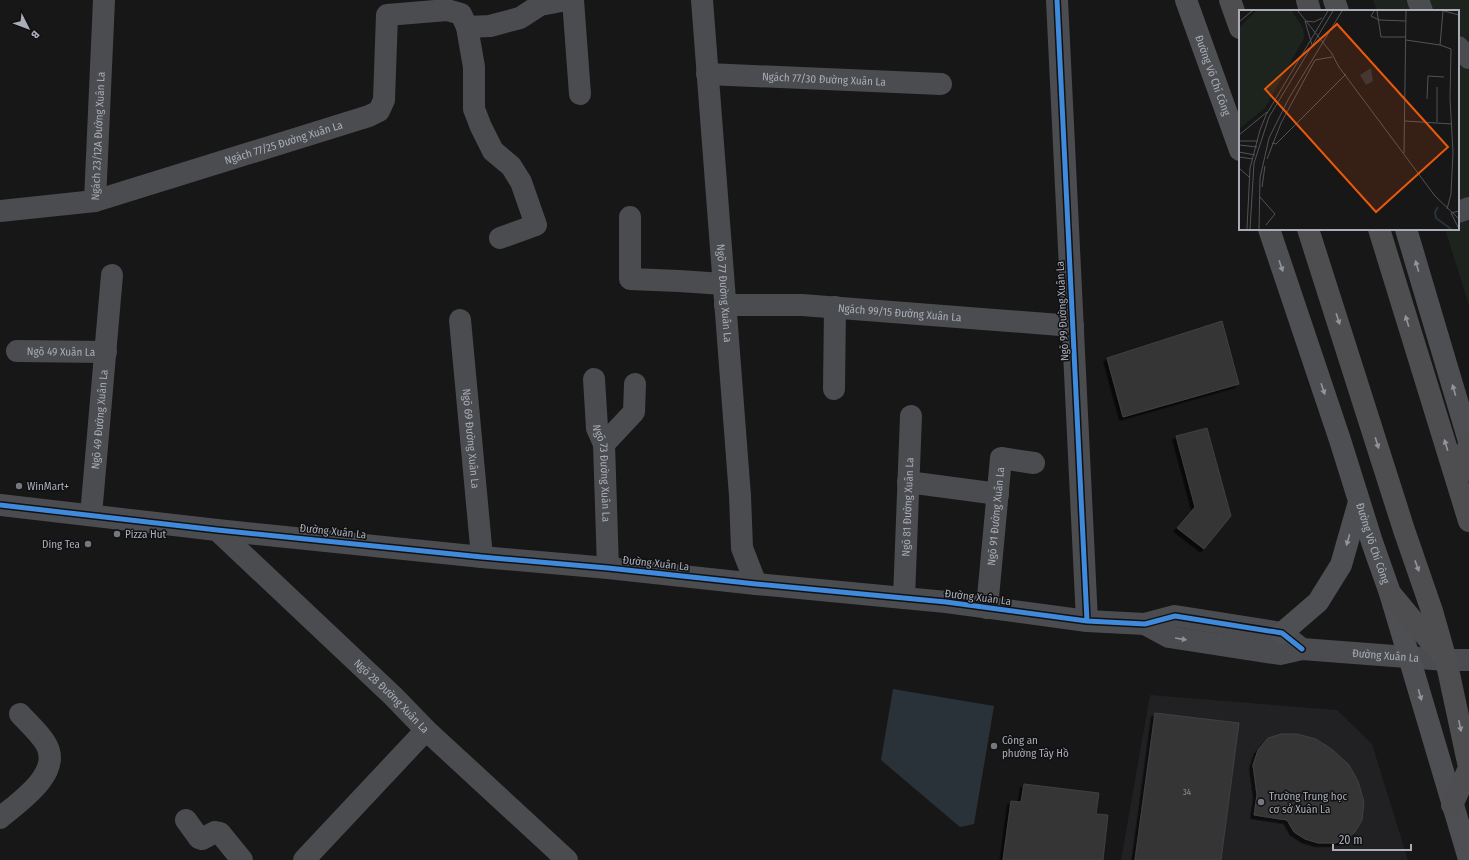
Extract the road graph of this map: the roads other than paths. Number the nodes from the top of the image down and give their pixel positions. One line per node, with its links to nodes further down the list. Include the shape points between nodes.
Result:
1 (104, 0): 24 (street, Ngách 23/12A Đường Xuân La)
2 (567, 0): 11 (street)
3 (573, 0): 22 (street)
4 (702, 0): 20 (street, Ngõ 77 Đường Xuân La)
5 (1057, 0): 38 (street, Ngõ 99 Đường Xuân La)
6 (1186, 0): 23 (main road, Đường Võ Chí Công)
7 (1230, 0): 16 (highway)
8 (1307, 0): 13 (highway)
9 (1334, 0): 14 (main road)
10 (1418, 0): 15 (street)
11 (536, 3): 17 (street, via 520,18 490,26)
12 (386, 7): 17 (street, Ngách 77/25 Đường Xuân La, via 447,10 461,14); 24 (street, Ngách 77/25 Đường Xuân La, via 384,100 379,111)
13 (1310, 10)
14 (1338, 10)
15 (1422, 10)
16 (1239, 25)
17 (467, 27): 33 (street, via 474,67 474,109 493,152 511,166 521,182 536,226)
18 (1459, 48): 19 (street)
19 (1469, 58)
20 (707, 74): 21 (street, Ngách 77/30 Đường Xuân La); 35 (street, Ngõ 77 Đường Xuân La)
21 (941, 84)
22 (580, 94)
23 (1239, 147)
24 (95, 201): 26 (street, Ngách 23/12A Đường Xuân La)
25 (1469, 208): 27 (street)
26 (0, 210)
27 (1459, 212)
28 (630, 217): 35 (street, Ngách 99/15 Đường Xuân La, via 630,279 679,281)
29 (1269, 230): 51 (main road, Đường Võ Chí Công, one-way to 51)
30 (1308, 230): 67 (highway, one-way to 67)
31 (1379, 230): 49 (highway, one-way to 31)
32 (1406, 230): 45 (main road, one-way to 32)
33 (500, 238)
34 (112, 275): 40 (street, Ngõ 49 Đường Xuân La)
35 (724, 295): 36 (street, Ngách 99/15 Đường Xuân La); 58 (street, Ngõ 77 Đường Xuân La, via 742,548)
36 (835, 308): 38 (street, Ngách 99/15 Đường Xuân La); 43 (street)
37 (460, 320): 56 (street, Ngõ 69 Đường Xuân La)
38 (1073, 326): 62 (street, Ngõ 99 Đường Xuân La)
39 (17, 351): 40 (street, Ngõ 49 Xuân La)
40 (106, 352): 53 (street, Ngõ 49 Đường Xuân La)
41 (594, 379): 46 (street, Ngõ 73 Đường Xuân La, via 597,428)
42 (635, 384): 46 (street, via 634,412)
43 (834, 389)
44 (911, 416): 48 (street, Ngõ 81 Đường Xuân La)
45 (1469, 443): 49 (highway)
46 (604, 444): 57 (street, Ngõ 73 Đường Xuân La)
47 (1034, 463): 50 (street, Ngõ 91 Đường Xuân La, via 1000,458)
48 (908, 482): 50 (street); 60 (street, Ngõ 81 Đường Xuân La)
49 (1457, 482): 54 (highway)
50 (998, 494): 61 (street, Ngõ 91 Đường Xuân La)
51 (1359, 502): 59 (main road, Đường Võ Chí Công); 64 (main road, one-way to 64, via 1341,565 1318,602)
52 (0, 505): 53 (street, Đường Xuân La)
53 (91, 515): 55 (street, Đường Xuân La)
54 (1469, 521)
55 (217, 530): 56 (street, Đường Xuân La); 70 (street, Ngõ 28 Đường Xuân La)
56 (482, 557): 57 (street, Đường Xuân La)
57 (608, 568): 58 (street, Đường Xuân La)
58 (756, 584): 60 (street, Đường Xuân La)
59 (1390, 593): 66 (main road, Đường Võ Chí Công); 67 (highway)
60 (904, 598): 61 (street, Đường Xuân La)
61 (987, 608): 62 (street, Đường Xuân La)
62 (1087, 621): 63 (street, Đường Xuân La)
63 (1145, 624): 64 (street, Đường Xuân La, via 1174,616); 65 (street, Đường Xuân La, one-way to 65, via 1169,637 1280,654)
64 (1282, 633): 65 (street, Đường Xuân La)
65 (1302, 649): 66 (street, Đường Xuân La)
66 (1409, 658): 67 (street, Đường Xuân La); 72 (main road, Đường Võ Chí Công, one-way to 72)
67 (1446, 660): 68 (street, Đường Xuân La); 71 (highway, one-way to 71)
68 (1469, 660)
69 (20, 714): 73 (street, via 46,742 50,762 42,779 25,798)
70 (426, 730): 77 (street); 78 (street, Ngõ 28 Đường Xuân La)
71 (1469, 767): 72 (highway)
72 (1452, 805): 75 (main road, Đường Võ Chí Công)
73 (0, 818)
74 (186, 820): 76 (street, via 199,838 215,832 220,833)
75 (1469, 859)
76 (242, 860)
77 (304, 860)
78 (567, 860)

